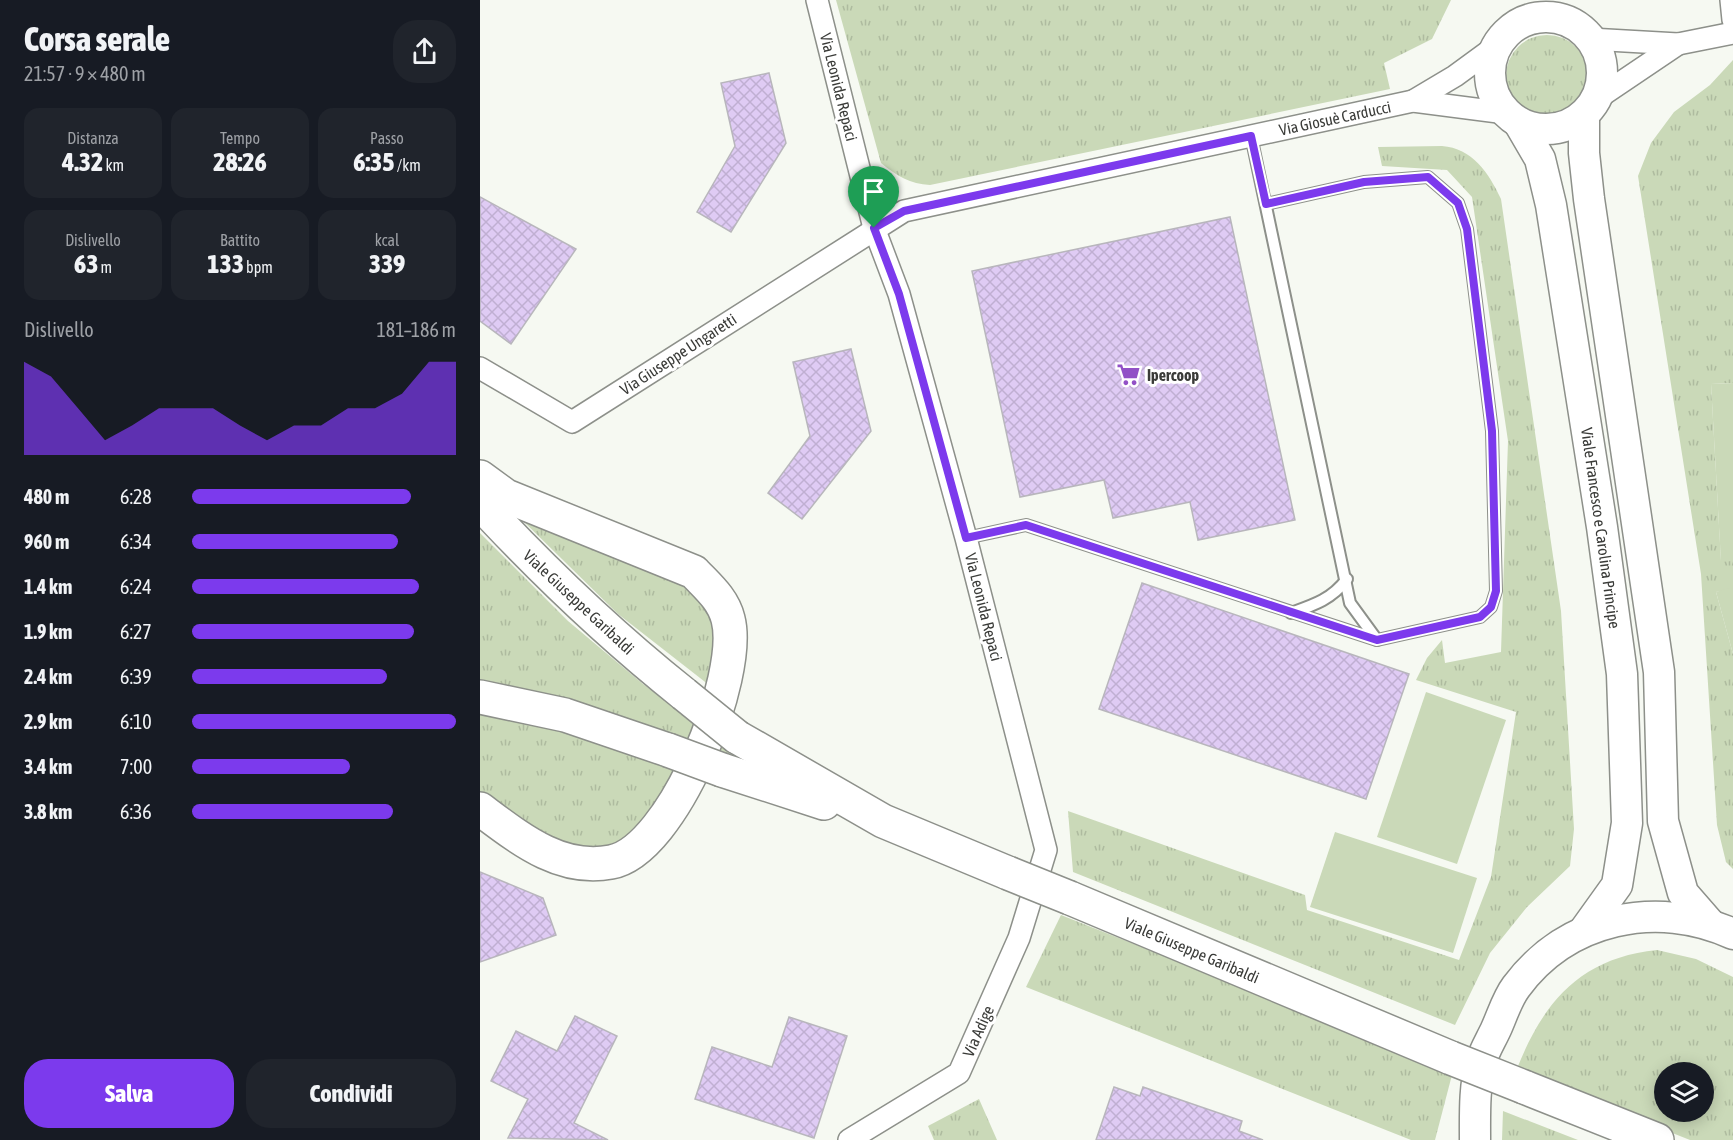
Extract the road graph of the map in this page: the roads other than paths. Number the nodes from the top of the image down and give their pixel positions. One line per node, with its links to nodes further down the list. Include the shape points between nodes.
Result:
1 (817, 0): 15 (street, Via Leonida Repaci)
2 (1511, 0): 8 (street, Viale Francesco e Carolina Principe)
3 (1565, 0): 7 (street)
4 (1731, 0): 5 (street)
5 (1733, 20)
6 (1733, 33): 9 (street)
7 (1585, 34): 8 (street, via 1563,20 1544,17 1524,21); 9 (street); 11 (street, via 1601,63 1602,82)
8 (1502, 39): 10 (street, Via Giosuè Carducci, via 1455,76); 12 (street, Viale Francesco e Carolina Principe, via 1490,65 1490,84 1496,100)
9 (1678, 44): 11 (street)
10 (1413, 101): 12 (street, Via Giosuè Carducci); 13 (street, Via Giosuè Carducci)
11 (1590, 107): 12 (street, via 1570,124 1553,129 1535,128); 26 (street, via 1584,153 1589,199 1659,672 1663,821 1683,893)
12 (1512, 118): 27 (street, Viale Francesco e Carolina Principe, via 1540,159 1551,206 1622,674 1627,823 1617,885)
13 (1251, 136): 14 (lane); 15 (street, Via Giosuè Carducci, via 904,211)
14 (1266, 204): 20 (lane); 22 (lane, via 1364,182 1428,177 1458,203 1467,229 1492,431 1496,591 1491,607 1480,617)
15 (874, 228): 16 (street, Via Giuseppe Ungaretti, via 572,422); 19 (street, Via Leonida Repaci, via 899,294)
16 (480, 368)
17 (480, 477): 24 (main road, via 506,496 694,572 718,596 728,620 729,641 720,702 686,786 656,831 624,859 610,863 570,862 544,853)
18 (480, 503): 25 (main road, Viale Giuseppe Garibaldi, bridge, via 536,564 618,641 737,736)
19 (966, 538): 21 (lane, via 1026,525); 28 (street, Via Leonida Repaci, via 1046,850)
20 (1347, 579): 21 (lane, via 1337,592 1319,604); 22 (lane, via 1350,603)
21 (1290, 613): 22 (lane)
22 (1377, 640)
23 (480, 697): 25 (main road, bridge, via 565,716)
24 (480, 809)
25 (883, 821): 31 (main road, Viale Giuseppe Garibaldi, bridge)
26 (1721, 929): 27 (street, via 1666,916 1623,919)
27 (1584, 931): 30 (street, via 1535,965 1514,989 1481,1062)
28 (1019, 938): 29 (street, Via Adige, via 959,1072)
29 (849, 1140)
30 (1475, 1140)
31 (1657, 1140)

